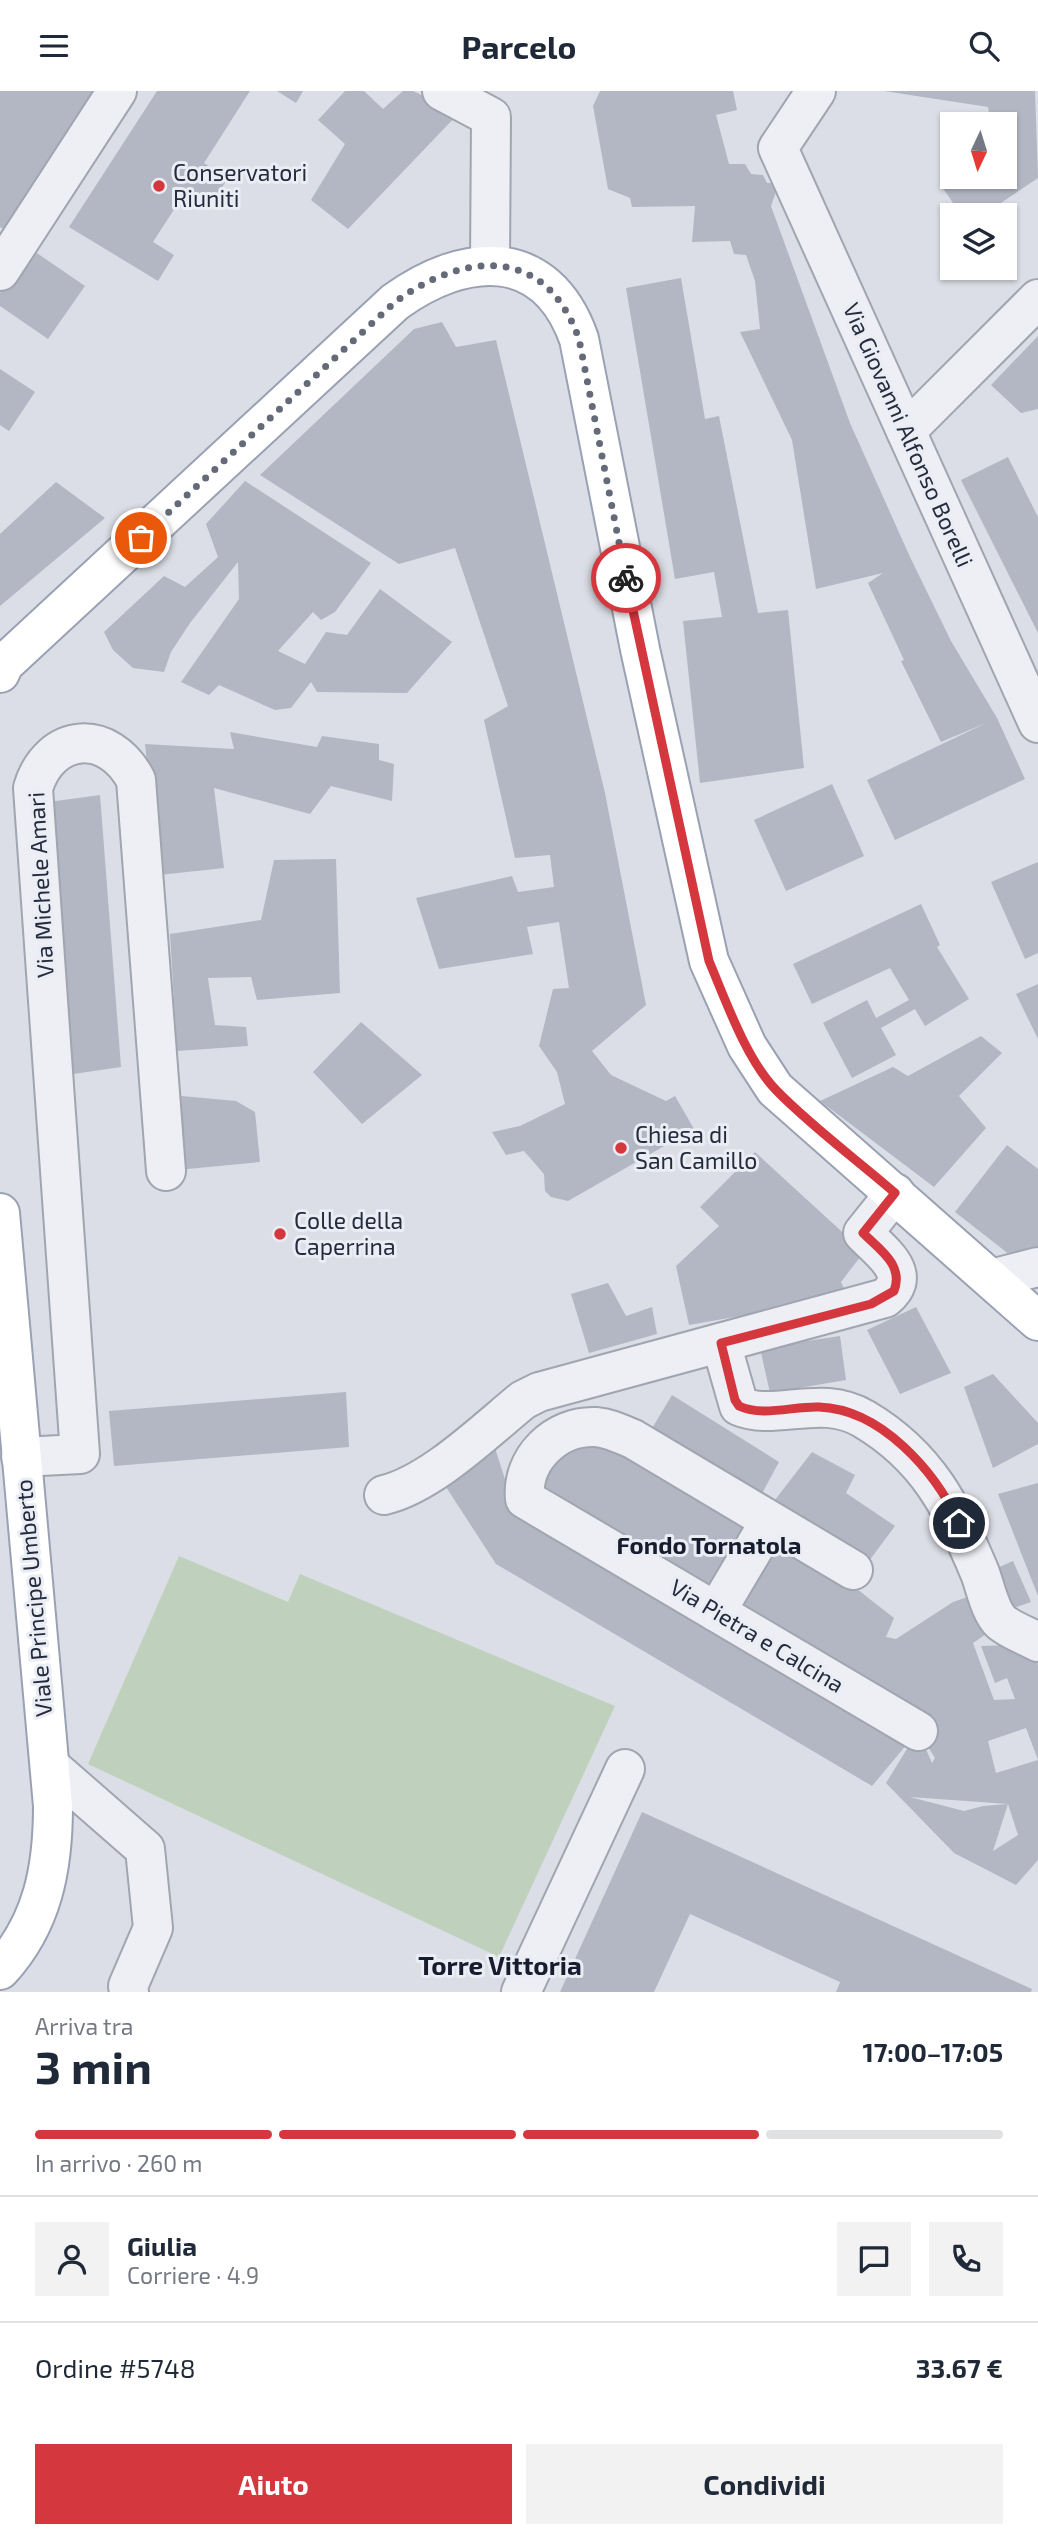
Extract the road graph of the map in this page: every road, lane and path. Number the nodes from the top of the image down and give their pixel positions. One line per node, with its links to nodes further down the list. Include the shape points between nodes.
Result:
1 (117, 91): 5 (street)
2 (442, 91): 4 (street, via 491,117)
3 (816, 91): 7 (street, Via Giovanni Alfonso Borelli, via 778,148)
4 (490, 264): 8 (main road, via 448,272 395,302 4,664); 11 (main road, via 525,274 552,293 572,320 579,339 640,649 709,961 724,997 747,1046 775,1089)
5 (0, 271)
6 (1038, 299): 7 (street)
7 (906, 431): 9 (street, Via Giovanni Alfonso Borelli)
8 (0, 673)
9 (1038, 723)
10 (166, 1171): 19 (street, Via Michele Amari, via 136,780 116,753 100,745 78,743 47,759 33,788 80,1454)
11 (895, 1193): 14 (main road); 16 (street, via 863,1233 897,1271 894,1291 871,1304)
12 (0, 1213): 19 (main road, Viale Principe Umberto)
13 (1038, 1267): 14 (street)
14 (991, 1279): 15 (main road)
15 (1038, 1321)
16 (721, 1343): 17 (street, via 556,1385 523,1400); 24 (street, via 739,1406 843,1410 867,1420 908,1452 951,1506 999,1621)
17 (505, 1415): 18 (street); 20 (street, via 428,1474)
18 (537, 1455): 21 (street, via 564,1433 608,1429 633,1439); 23 (street, Via Pietra e Calcina, via 523,1482 524,1499)
19 (21, 1457): 26 (main road, Viale Principe Umberto)
20 (384, 1495)
21 (770, 1521): 22 (street); 23 (street)
22 (853, 1570)
23 (716, 1612): 25 (street, Via Pietra e Calcina)
24 (1038, 1642)
25 (918, 1731)
26 (50, 1766): 28 (main road, Viale Principe Umberto, via 53,1839 45,1892 24,1938); 29 (street, via 145,1849 153,1928)
27 (625, 1769): 30 (street)
28 (0, 1970)
29 (129, 1992)
30 (521, 1992)

